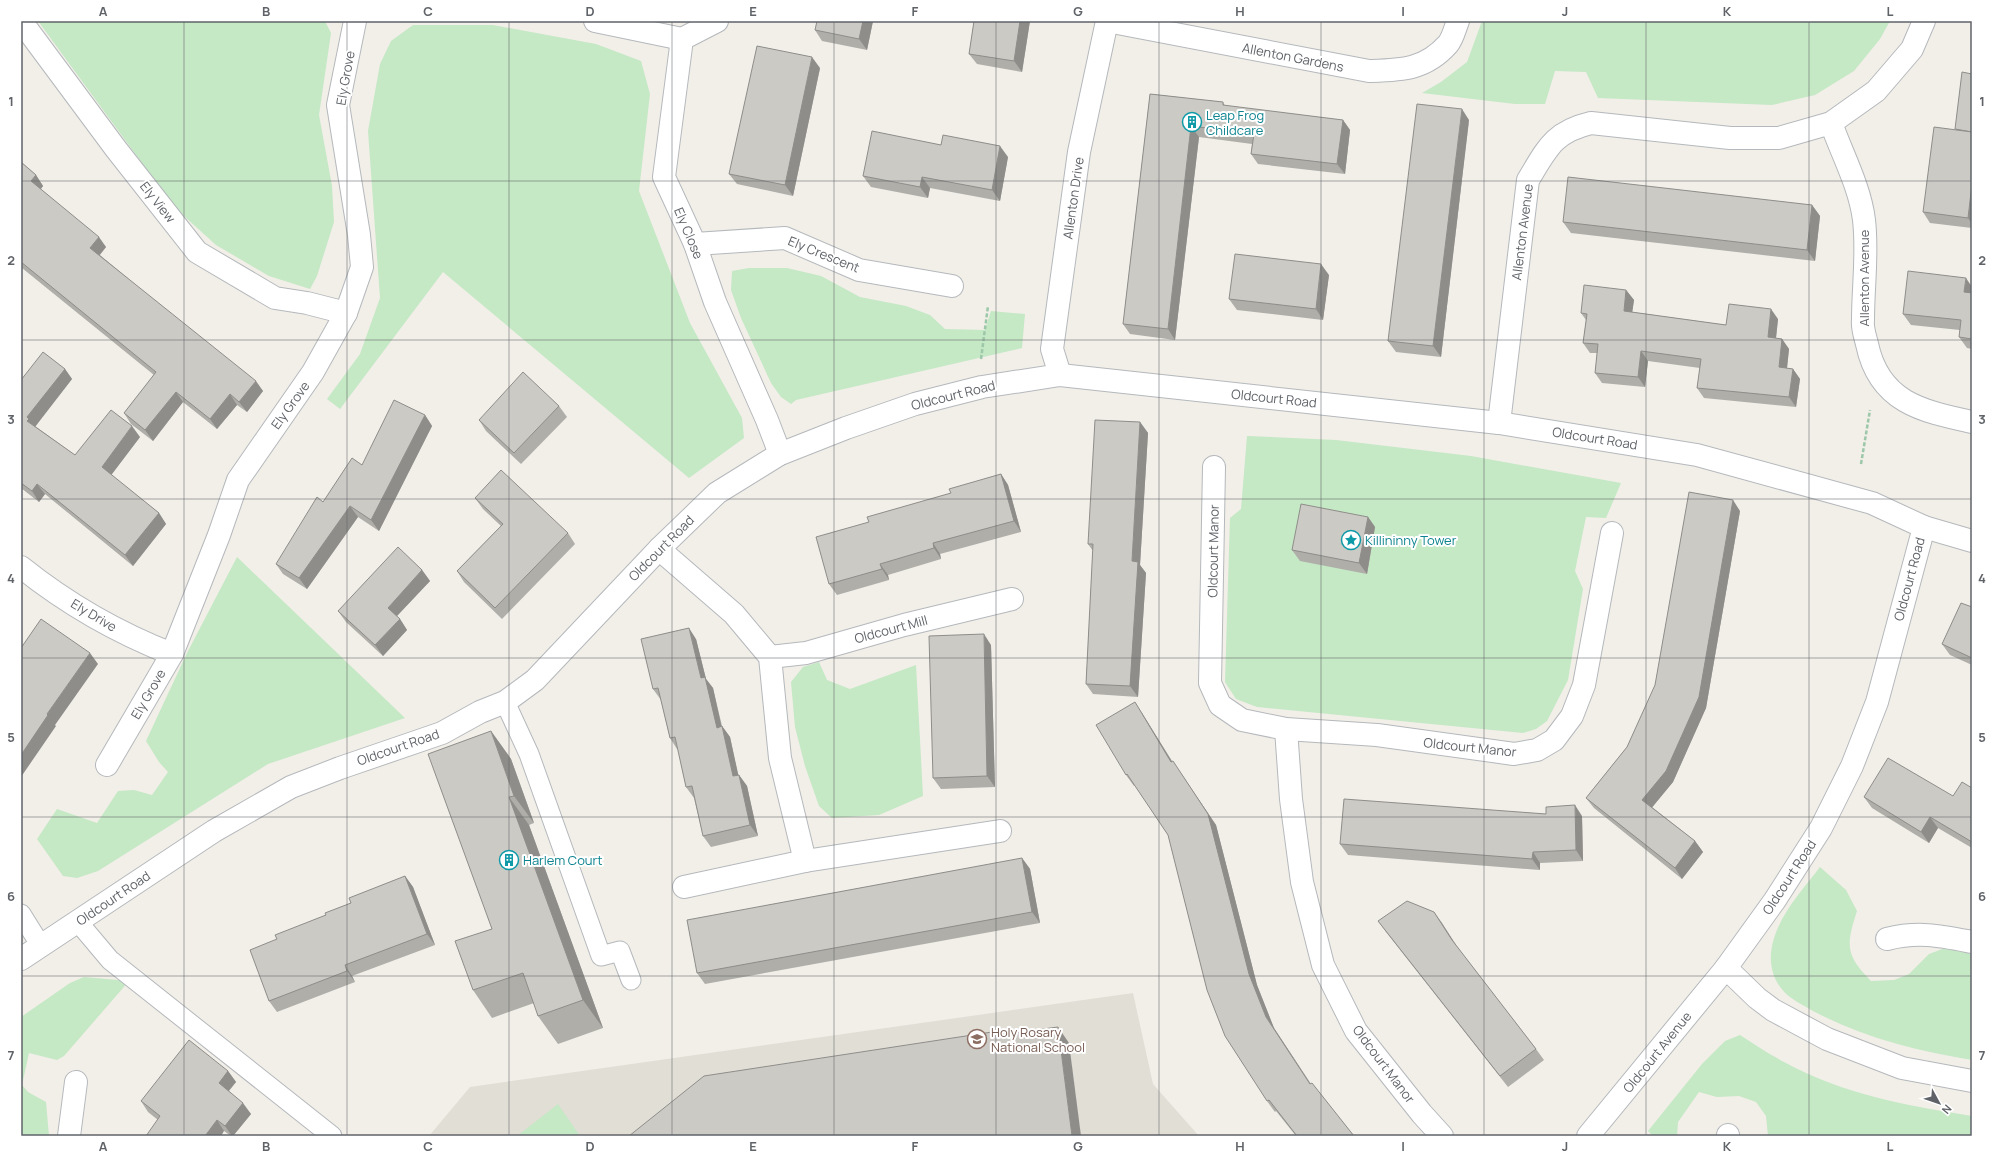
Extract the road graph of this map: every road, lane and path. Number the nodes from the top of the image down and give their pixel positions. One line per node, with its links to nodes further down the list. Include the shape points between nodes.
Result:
1 (21, 21): 13 (street, Ely View, via 116,149 197,252 275,298)
2 (356, 21): 13 (street, Ely Grove, via 338,105 362,267)
3 (595, 21): 8 (street)
4 (717, 21): 8 (street)
5 (1107, 21): 6 (street, Allenton Gardens, via 1369,71 1402,70 1424,64 1448,43); 15 (street, Allenton Drive, via 1079,152 1052,349)
6 (1458, 21)
7 (1924, 21): 9 (street, Allenton Avenue, via 1912,49 1876,91)
8 (682, 39): 10 (street, Ely Close, via 664,178)
9 (1831, 123): 17 (street, Allenton Avenue, via 1854,183 1864,218 1867,258 1862,322 1871,363 1892,393 1929,413); 18 (street, Allenton Avenue, via 1779,138 1730,138 1591,123 1562,133 1547,148 1528,180)
10 (695, 244): 11 (street, Ely Crescent, via 785,238 859,270); 19 (street, Ely Close, via 715,302)
11 (952, 286)
12 (988, 306): 14 (path)
13 (346, 312): 28 (street, Ely Grove, via 313,372 238,480)
14 (981, 363)
15 (1060, 375): 18 (street, Oldcourt Road); 19 (street, Oldcourt Road, via 982,387 915,404)
16 (1870, 406): 20 (path)
17 (1972, 422)
18 (1499, 423): 22 (street, Oldcourt Road, via 1697,455 1872,503)
19 (780, 454): 25 (street, Oldcourt Road, via 717,493)
20 (1861, 464)
21 (1214, 467): 31 (street, Oldcourt Manor, via 1210,683 1220,705 1242,720)
22 (1924, 527): 24 (street); 42 (street, Oldcourt Road, via 1877,702 1852,766 1821,828 1775,900)
23 (1612, 533): 31 (street, Oldcourt Manor, via 1584,685 1572,716 1554,740 1537,750 1514,754 1377,735)
24 (1972, 541)
25 (659, 549): 29 (street, via 734,614); 30 (street, Oldcourt Road, via 535,680)
26 (21, 567): 28 (street, Ely Drive, via 90,615 141,642)
27 (1012, 599): 29 (street, Oldcourt Mill, via 904,625 806,654)
28 (172, 654): 32 (street, Ely Grove)
29 (770, 657): 34 (street, via 780,758)
30 (505, 702): 37 (street, Oldcourt Road, via 480,712 442,733 291,787 214,831); 43 (lane, via 529,754 601,956 620,951)
31 (1286, 729): 48 (street, Oldcourt Manor, via 1291,799 1302,882 1323,965 1356,1031)
32 (107, 765)
33 (1000, 831): 34 (street)
34 (805, 861): 35 (street)
35 (684, 887)
36 (21, 914): 40 (lane)
37 (78, 922): 40 (street, Oldcourt Road); 47 (lane, via 110,960)
38 (1887, 939): 39 (street, via 1907,934 1938,935)
39 (1972, 942)
40 (41, 946): 41 (street, Oldcourt Road)
41 (21, 960)
42 (1726, 968): 44 (street, via 1773,1010 1828,1039 1902,1068); 49 (street, Oldcourt Avenue)
43 (631, 980)
44 (1972, 1081)
45 (76, 1082): 46 (street)
46 (69, 1136)
47 (332, 1136)
48 (1442, 1136)
49 (1588, 1136)

